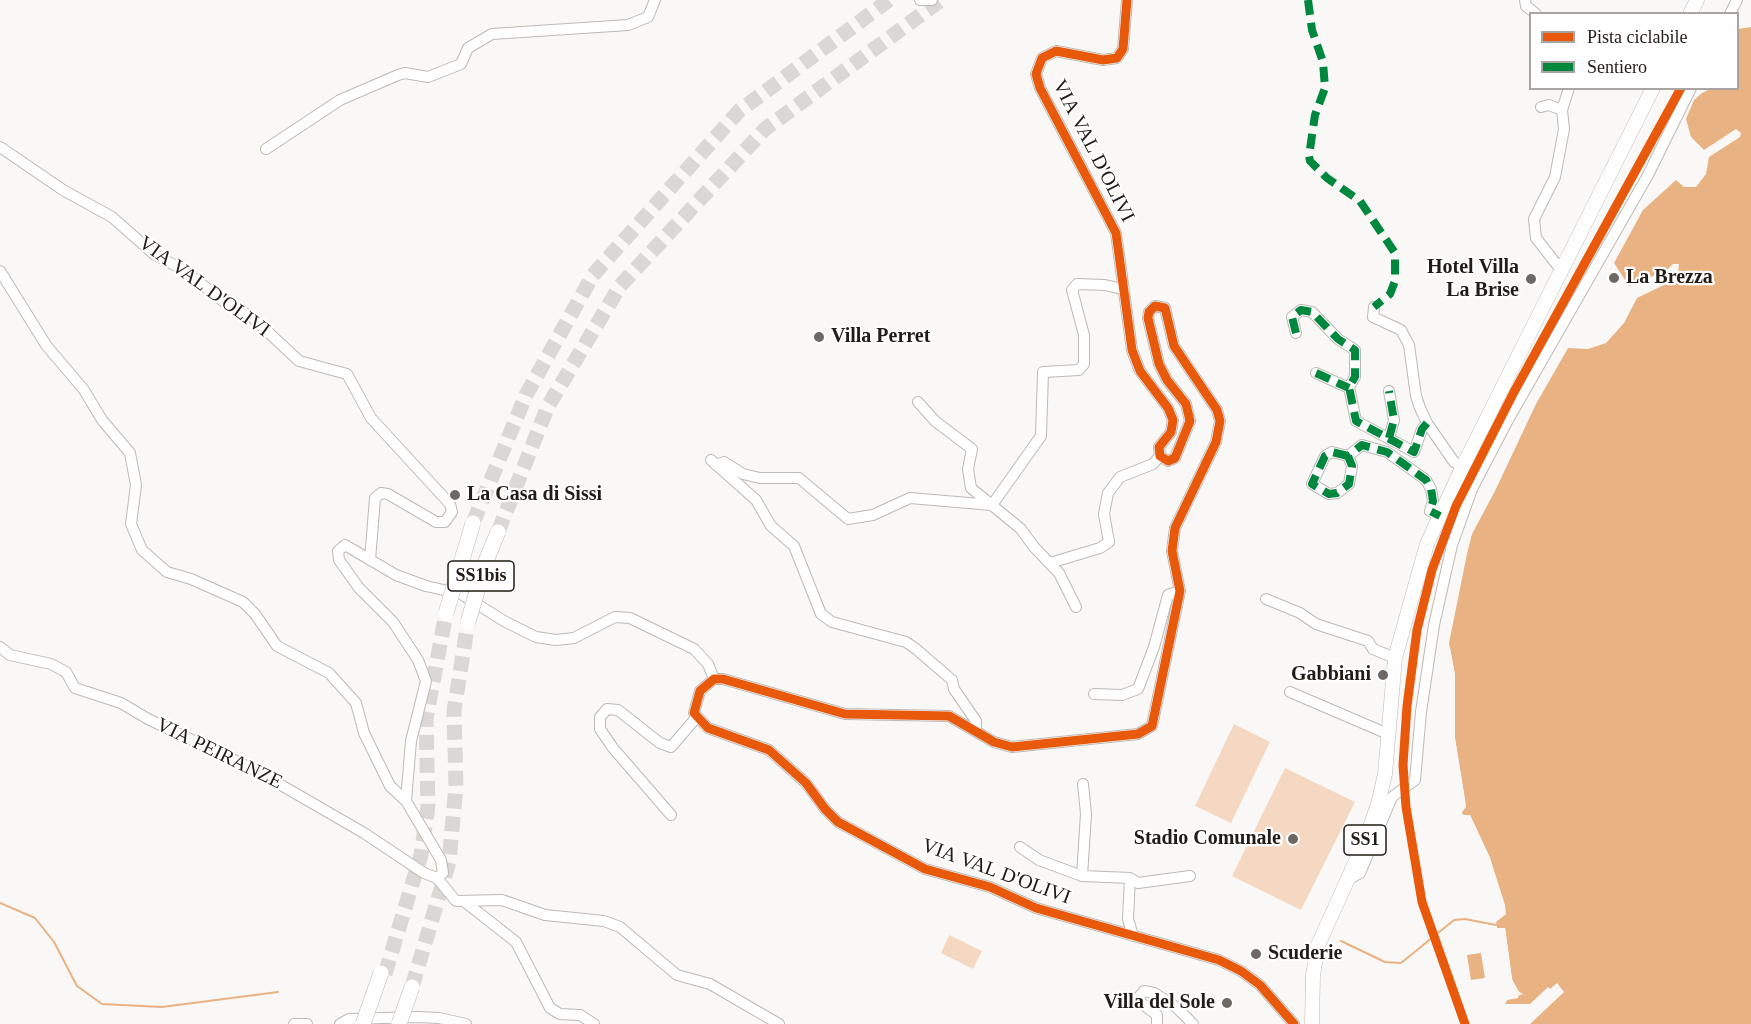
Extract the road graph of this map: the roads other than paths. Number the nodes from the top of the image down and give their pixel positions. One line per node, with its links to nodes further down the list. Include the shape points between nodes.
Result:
1 (655, 0): 13 (street, via 651,12 640,22 492,34 468,48 461,64 428,77 398,75 340,100)
2 (920, 0): 3 (street)
3 (932, 0)
4 (1127, 0): 16 (street, VIA VAL D'OLIVI, via 1123,49 1117,58 1103,60 1056,51 1042,58 1036,74 1113,224)
5 (1525, 0): 6 (street)
6 (1534, 12)
7 (1568, 90): 11 (street)
8 (1652, 90): 14 (main road, SS1)
9 (1690, 90): 55 (street, via 1648,175 1472,489 1452,545 1434,625 1415,780 1392,797 1360,873)
10 (1541, 107): 11 (street, via 1549,105)
11 (1562, 110): 14 (street, via 1564,129 1555,177 1534,219 1536,238)
12 (0, 147): 32 (street, VIA VAL D'OLIVI, via 63,190 112,217 155,255 252,317 300,361 348,374 371,418 450,504 452,512 445,522 436,522 381,493 375,498)
13 (266, 149)
14 (1561, 270): 27 (main road, SS1)
15 (0, 271): 48 (street, via 46,345 130,453 136,484 131,524 142,550 167,572 243,602 277,646 329,673 356,703 364,733 390,786)
16 (1122, 289): 25 (street, VIA VAL D'OLIVI, via 1136,363 1173,420 1171,432 1159,447); 28 (street, via 1077,284 1072,290 1084,335 1084,364 1078,370 1043,372 1041,436)
17 (1374, 308): 23 (street, via 1373,317 1401,330 1409,345 1416,396)
18 (1296, 333): 20 (street, via 1292,317 1301,310 1312,312 1338,339 1355,350 1355,377)
19 (1316, 373): 20 (street)
20 (1349, 388): 24 (street, via 1356,421)
21 (1389, 392): 24 (street, via 1394,420)
22 (918, 402): 28 (street, via 935,421 972,449 968,469 971,488)
23 (1427, 423): 24 (street, via 1414,452); 27 (street, via 1454,462)
24 (1389, 438)
25 (1160, 456): 33 (street, via 1153,464 1120,477 1108,493 1104,514 1109,542); 34 (street, via 1168,461 1175,458 1190,421 1186,404 1163,373 1154,344 1149,312 1160,306 1166,311 1181,360 1210,399 1220,421 1216,442 1174,528 1172,551)
26 (1348, 456): 29 (street, via 1362,445 1387,452 1426,480 1433,501 1430,511)
27 (1463, 466): 29 (main road, SS1)
28 (992, 505): 33 (street, via 1021,529); 45 (street, via 910,498 873,514 848,519 799,478 760,478 724,462 714,463 756,500 771,526 794,546 821,614 832,622 906,642 916,649 951,680 976,721)
29 (1440, 516): 40 (main road, SS1, via 1415,581)
30 (473, 523): 37 (highway, SS1bis, bridge)
31 (498, 532): 38 (highway, SS1bis, bridge)
32 (370, 560): 41 (street, via 411,582 461,594 536,637 574,638 615,617 630,618 694,649 708,664); 48 (street, via 345,545 338,550 339,560 351,579 393,622 418,660 426,681 411,741)
33 (1050, 563): 36 (street)
34 (1180, 591): 43 (street, via 1167,595 1138,689 1122,695); 45 (street, via 1156,716 1149,730 1012,747)
35 (1266, 599): 40 (street, via 1316,624 1368,641 1373,649)
36 (1076, 607)
37 (446, 613)
38 (468, 622)
39 (0, 646): 53 (street, VIA PEIRANZE, via 10,655 60,669 75,688 121,703 255,770)
40 (1395, 658): 46 (main road, SS1)
41 (714, 679): 44 (street, via 696,697); 45 (street, via 730,680 860,717 942,715)
42 (1290, 692): 46 (street)
43 (1094, 694)
44 (696, 718): 49 (street, via 671,747 660,743 618,710 607,709 600,717 600,729 613,748); 57 (street, VIA VAL D'OLIVI, via 708,728 769,750 806,783 838,822 925,869 990,887 1036,908)
45 (976, 730)
46 (1388, 734): 55 (main road, SS1, via 1378,804)
47 (1083, 784): 51 (street, via 1086,814)
48 (406, 801): 53 (street, via 441,860 443,873)
49 (671, 815)
50 (1020, 847): 51 (street, via 1039,860)
51 (1082, 876): 54 (street)
52 (1190, 876): 54 (street, via 1138,884)
53 (436, 878): 56 (street, VIA PEIRANZE, via 452,898)
54 (1130, 878): 57 (street, via 1128,919)
55 (1347, 880): 71 (main road, SS1, via 1318,945 1312,975)
56 (465, 902): 66 (street, VIA PEIRANZE, via 516,942 549,1008 560,1014 580,1015); 67 (street, via 502,900 545,915 604,921 620,927 677,975 710,984)
57 (1133, 936): 70 (street, VIA VAL D'OLIVI, via 1235,968 1260,985)
58 (412, 987): 64 (highway, bridge)
59 (294, 1024): 60 (street)
60 (307, 1024)
61 (340, 1024): 65 (street, via 350,1019 418,1017)
62 (363, 1024): 63 (highway, bridge, via 383,974)
63 (372, 1024)
64 (401, 1024)
65 (466, 1024)
66 (594, 1024)
67 (779, 1024)
68 (1157, 1024): 69 (street, via 1157,1015 1138,998 1144,991 1176,1007)
69 (1193, 1024)
70 (1294, 1024)
71 (1312, 1024)

